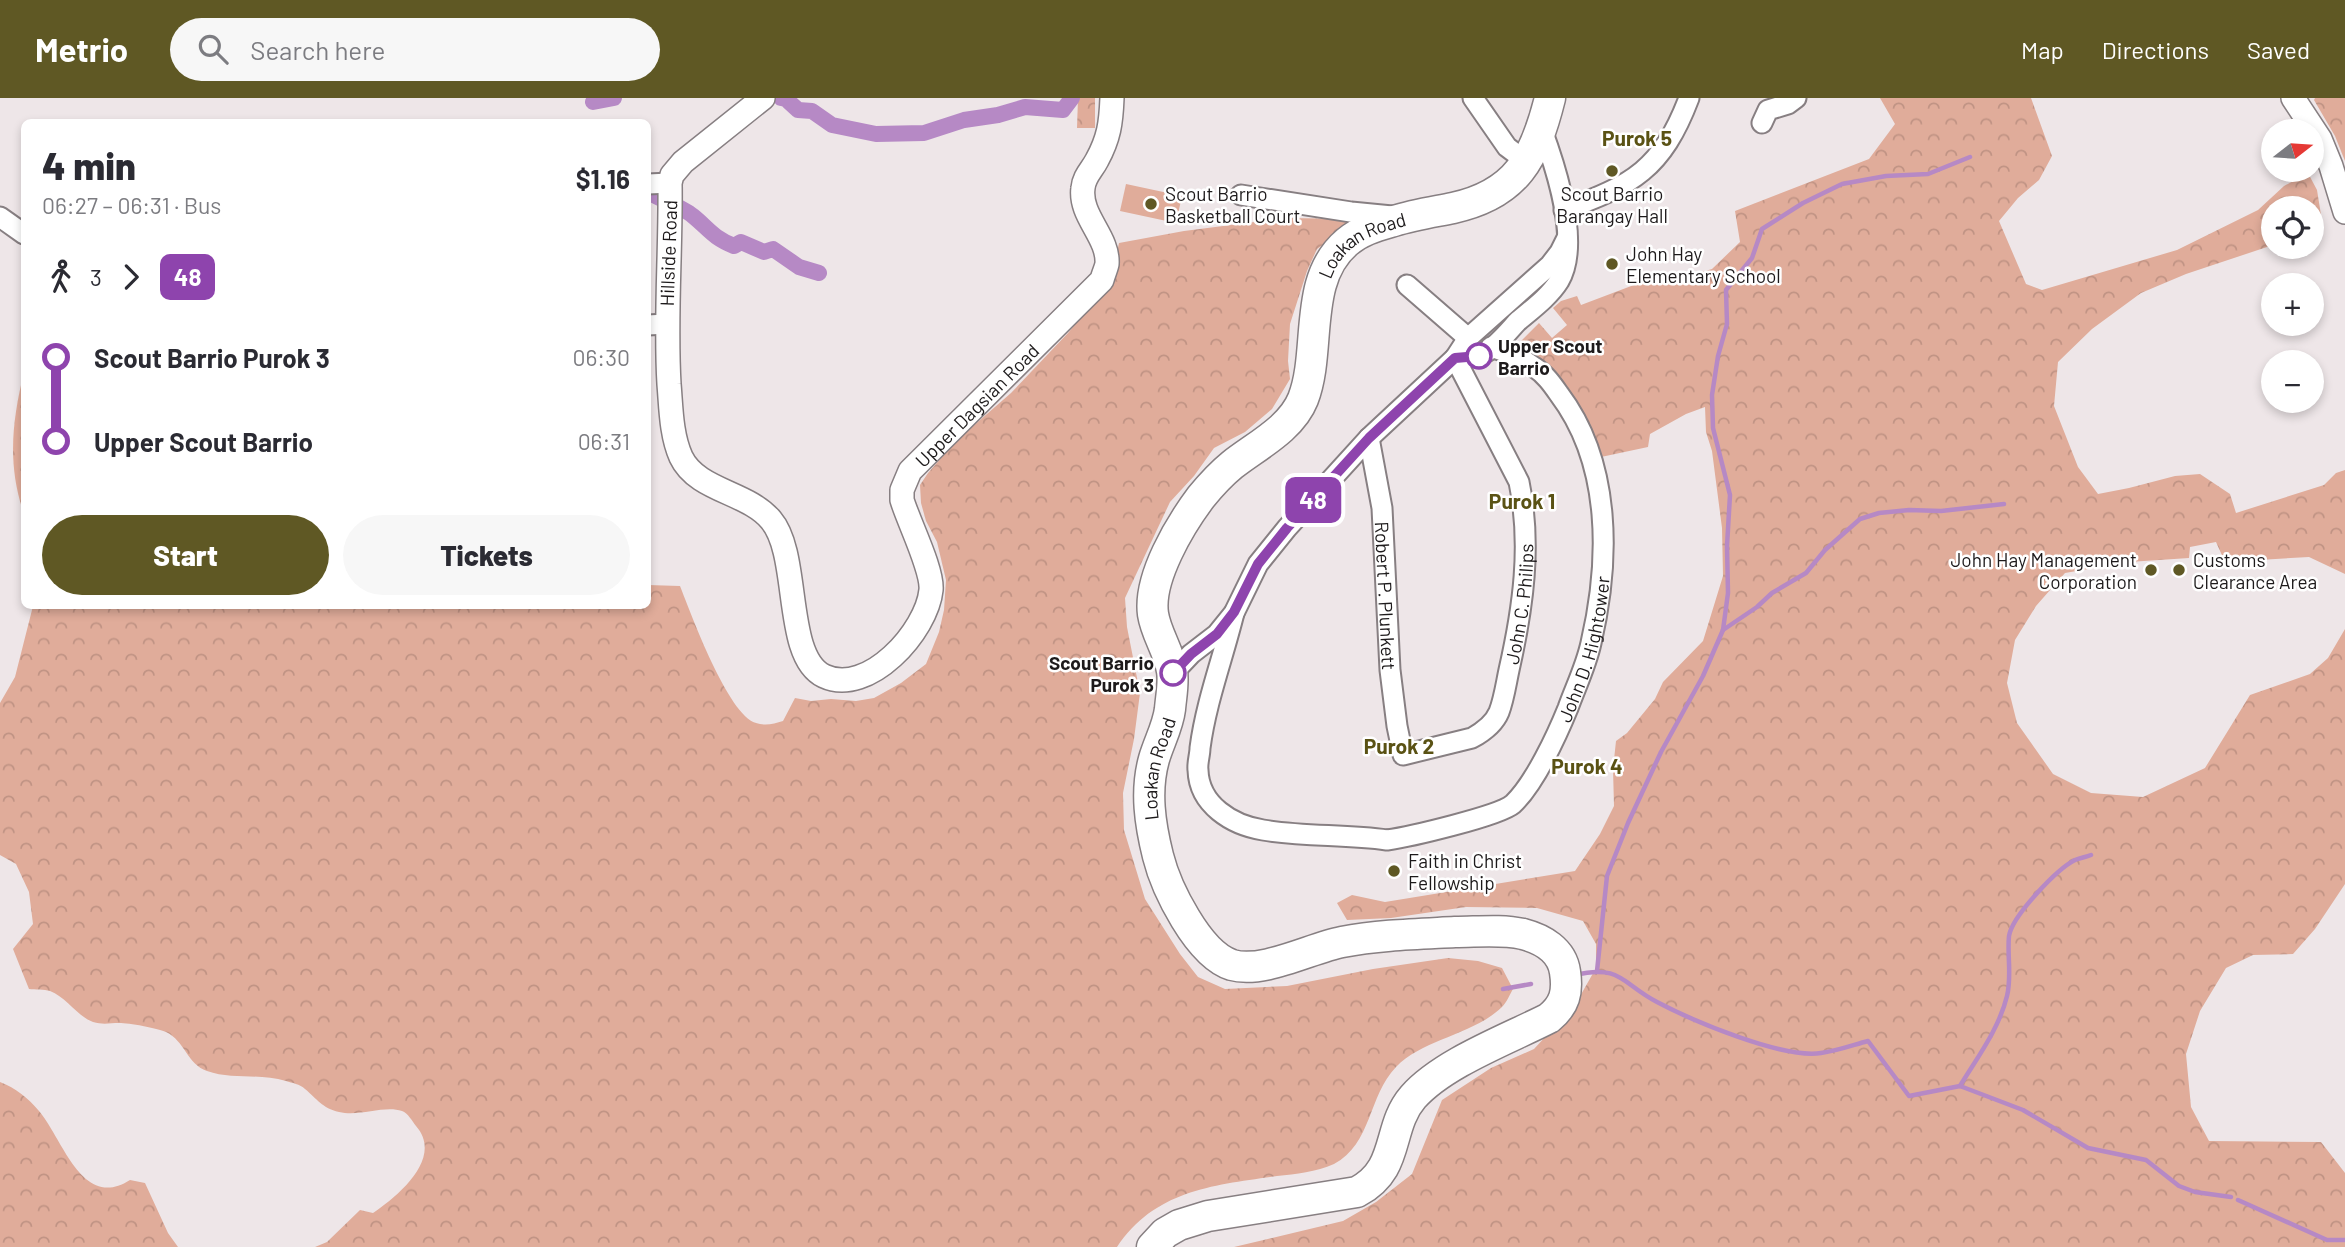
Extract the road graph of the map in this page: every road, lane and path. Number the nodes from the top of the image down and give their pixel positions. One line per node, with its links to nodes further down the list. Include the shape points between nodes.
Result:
1 (763, 98): 11 (street, Hillside Road)
2 (1112, 98): 20 (street, Upper Dagsian Road, via 1111,127 1082,188 1107,264 1102,280 910,471 902,500 932,589 919,625 904,645 866,674 838,680 812,666 797,626 778,528 747,502 698,476 681,458)
3 (1473, 98): 10 (street, via 1497,134)
4 (1550, 98): 9 (main road, Loakan Road)
5 (1689, 98): 13 (street, via 1658,157 1623,187)
6 (1796, 98): 8 (street, via 1768,110)
7 (2293, 98): 14 (street, via 2320,139)
8 (1762, 123)
9 (1542, 130): 10 (main road, Loakan Road); 13 (street)
10 (1527, 162): 16 (main road, Loakan Road, via 1504,188 1479,201)
11 (659, 183): 20 (street, Hillside Road)
12 (1241, 195): 16 (street)
13 (1564, 210): 18 (street)
14 (2345, 212)
15 (0, 217): 17 (street)
16 (1407, 217): 26 (main road, Loakan Road, via 1365,230 1333,257 1322,281 1303,399 1290,421 1227,469 1202,495 1177,532 1155,589 1152,611)
17 (21, 232)
18 (1567, 238): 21 (street, via 1550,265); 22 (street, via 1567,256 1557,283)
19 (1407, 285): 21 (street)
20 (657, 325)
21 (1468, 338): 23 (street)
22 (1491, 347): 23 (street, via 1479,356); 25 (street, John D. Hightower, via 1544,374 1569,406 1593,458 1604,535 1598,606 1583,671 1560,730 1513,804 1505,810 1387,840 1264,831 1227,817 1207,797 1198,770 1209,703)
23 (1455, 358): 24 (street); 27 (street, John C. Philips, via 1519,482 1526,557 1524,596 1499,714 1472,738)
24 (1369, 438): 25 (street, via 1258,564); 27 (street, Robert P. Plunkett, via 1382,508 1390,670)
25 (1234, 612): 26 (street, via 1217,634)
26 (1173, 673): 28 (main road, Loakan Road, via 1170,714 1153,762 1149,816 1159,860 1185,921 1217,955 1231,964 1256,966 1342,942 1495,931 1522,934 1547,944 1564,964 1566,979 1565,1000 1549,1018 1440,1074 1411,1098 1381,1174 1371,1184 1357,1192 1208,1216 1179,1225)
27 (1403, 755)
28 (1152, 1247)

